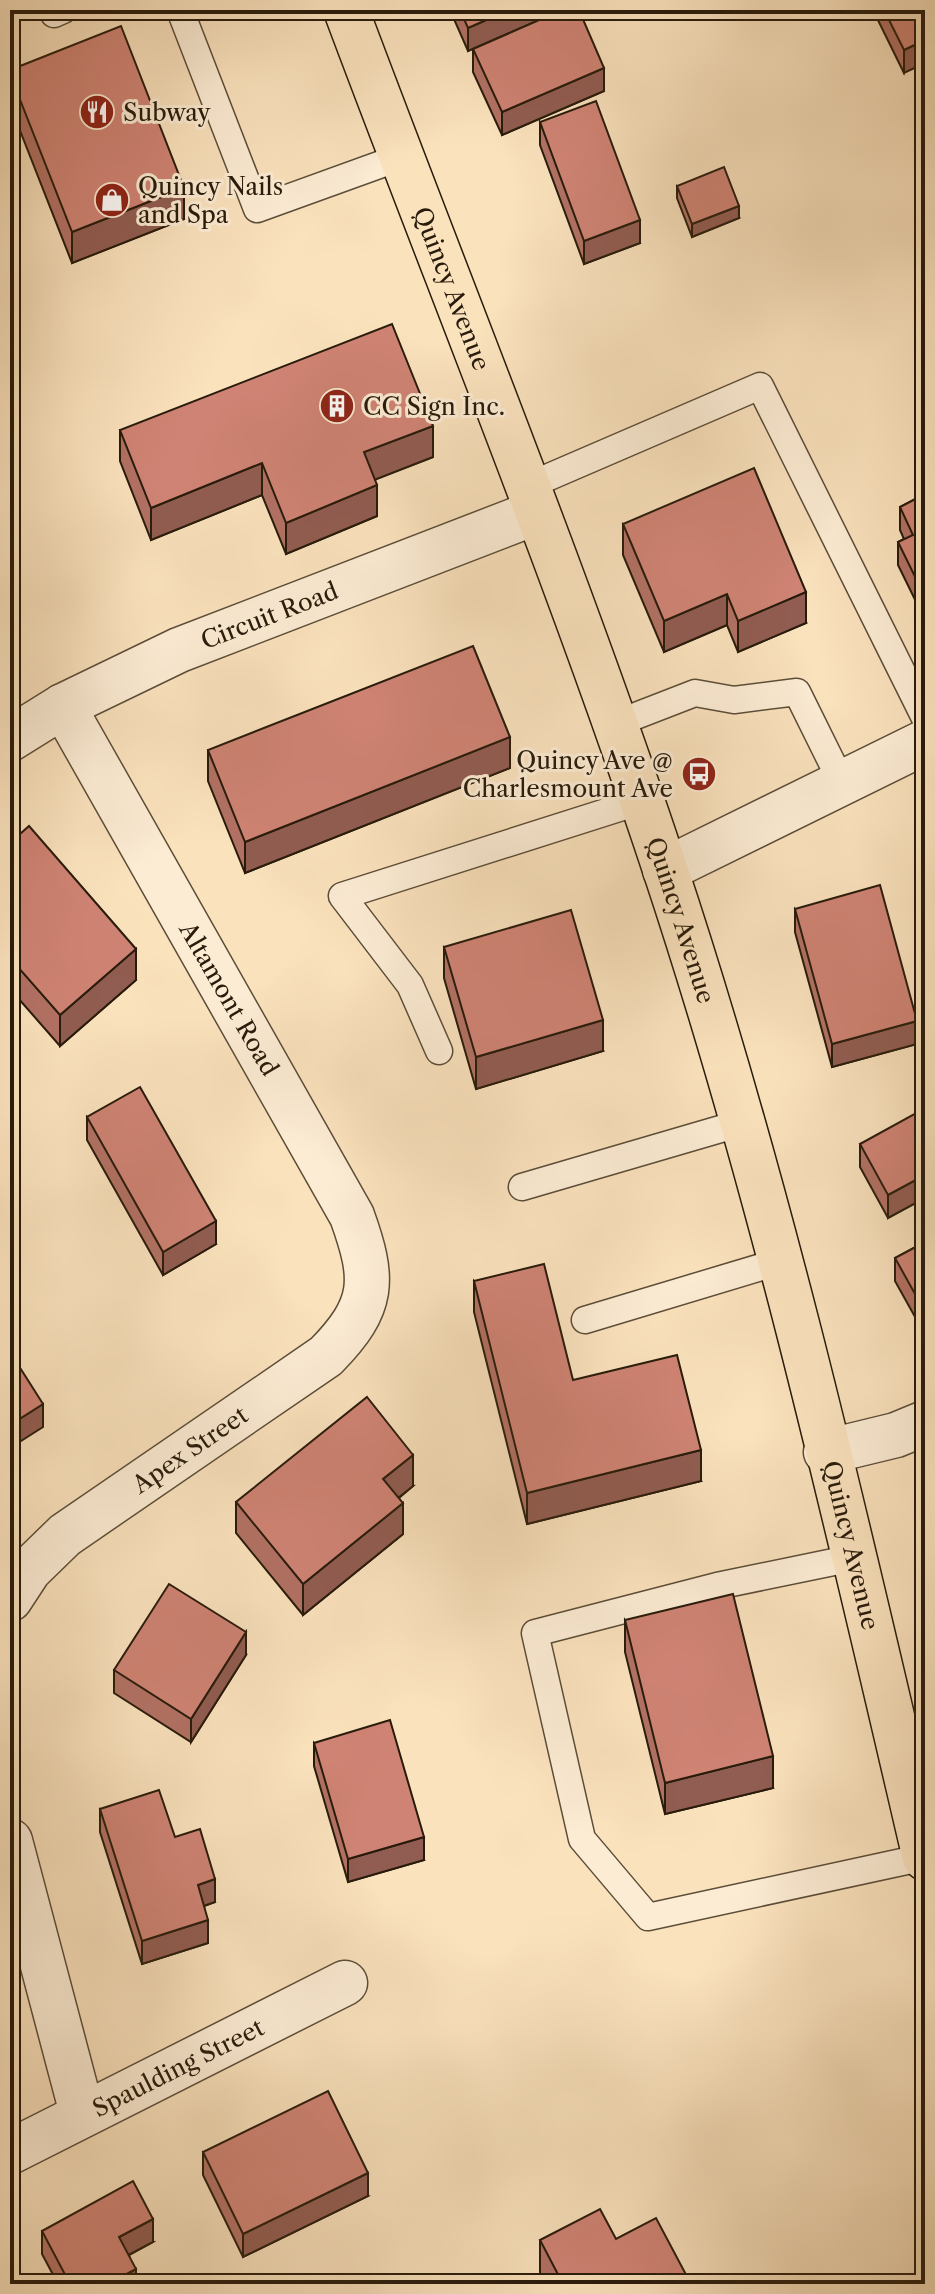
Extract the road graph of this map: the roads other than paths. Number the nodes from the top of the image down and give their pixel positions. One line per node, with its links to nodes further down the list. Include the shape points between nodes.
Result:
1 (180, 10): 3 (lane, via 257,209)
2 (346, 10): 3 (main road, Quincy Avenue)
3 (401, 157): 4 (main road, Quincy Avenue)
4 (532, 499): 5 (street, Circuit Road, via 179,650); 6 (lane, via 760,386); 7 (main road, Quincy Avenue)
5 (63, 706): 8 (street, Circuit Road); 17 (street, Altamont Road, via 352,1216 368,1261)
6 (925, 718)
7 (615, 724): 10 (lane, via 695,693 734,700 797,692); 11 (main road, Quincy Avenue)
8 (10, 739)
9 (925, 742): 10 (street)
10 (842, 783): 12 (street)
11 (641, 801): 12 (main road, Quincy Avenue); 13 (lane, via 342,896 410,985)
12 (665, 870): 14 (main road, Quincy Avenue)
13 (439, 1051)
14 (741, 1123): 15 (lane); 16 (main road, Quincy Avenue)
15 (522, 1187)
16 (778, 1262): 18 (lane); 20 (main road, Quincy Avenue)
17 (366, 1300): 22 (street, Apex Street, via 350,1332 326,1356 94,1513 29,1570)
18 (585, 1320)
19 (925, 1423): 20 (street)
20 (826, 1452): 21 (main road, Quincy Avenue)
21 (853, 1558): 23 (main road, Quincy Avenue); 25 (lane, via 535,1633 582,1839 648,1917)
22 (10, 1599)
23 (916, 1779): 25 (main road, Quincy Avenue)
24 (10, 1841): 27 (street)
25 (925, 1858)
26 (345, 1983): 27 (street, Spaulding Street)
27 (82, 2113): 28 (street, Spaulding Street)
28 (10, 2152)

